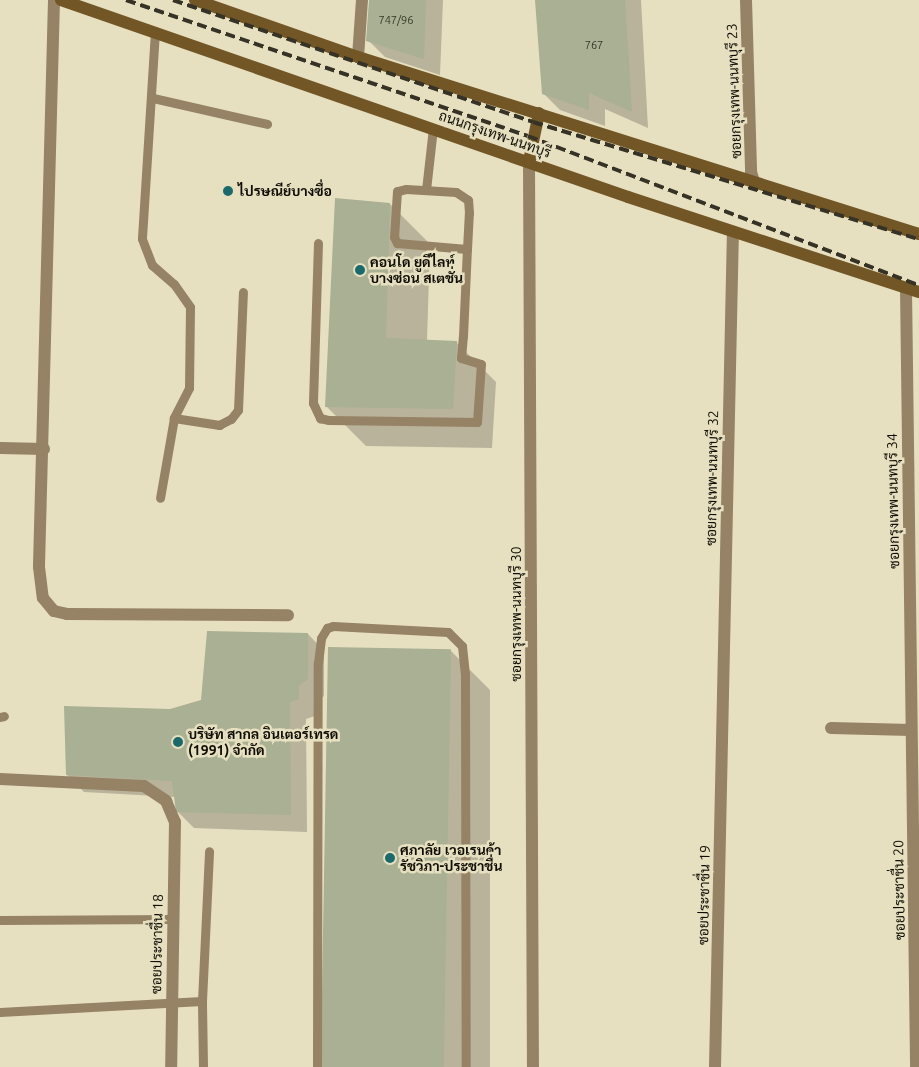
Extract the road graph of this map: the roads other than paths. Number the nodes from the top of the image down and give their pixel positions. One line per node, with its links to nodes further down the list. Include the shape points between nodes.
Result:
1 (54, 0): 24 (street)
2 (62, 0): 6 (main road, ถนนกรุงเทพ-นนทบุรี)
3 (195, 0): 7 (main road)
4 (362, 0): 7 (street)
5 (746, 0): 13 (street, ซอยกรุงเทพ-นนทบุรี 23)
6 (155, 31): 8 (lane); 11 (main road, ถนนกรุงเทพ-นนทบุรี)
7 (358, 57): 9 (main road)
8 (152, 98): 10 (lane); 22 (lane, via 142,239 152,265 174,284 190,307 189,388)
9 (539, 112): 12 (main road); 13 (main road)
10 (267, 124)
11 (433, 128): 12 (main road, ถนนกรุงเทพ-นนทบุรี); 14 (lane)
12 (529, 161): 15 (main road, ถนนกรุงเทพ-นนทบุรี); 42 (street, ซอยกรุงเทพ-นนทบุรี 30)
13 (754, 181): 16 (main road)
14 (426, 190): 18 (lane, via 466,196 469,208); 18 (lane, via 397,191 395,242)
15 (733, 232): 19 (main road, ถนนกรุงเทพ-นนทบุรี); 28 (street, ซอยกรุงเทพ-นนทบุรี 32)
16 (919, 234)
17 (318, 243): 18 (lane, via 313,403 320,418 329,420 477,422 480,363 461,358)
18 (467, 249)
19 (906, 288): 21 (main road, ถนนกรุงเทพ-นนทบุรี); 27 (street, ซอยกรุงเทพ-นนทบุรี 34)
20 (243, 292): 22 (lane, via 238,410 220,425)
21 (919, 292)
22 (174, 418): 25 (lane)
23 (0, 448): 24 (street)
24 (44, 449): 26 (street, via 39,568 43,598 54,611 80,615)
25 (160, 498)
26 (288, 615)
27 (916, 713): 30 (street, ซอยประชาชื่น 20)
28 (722, 724): 43 (street, ซอยประชาชื่น 19)
29 (831, 728): 30 (street)
30 (912, 730): 44 (street, ซอยประชาชื่น 20)
31 (0, 779): 33 (street, ซอยประชาชื่น 18, via 144,786 166,800 175,822)
32 (209, 852): 35 (lane)
33 (172, 919): 34 (lane); 36 (street, ซอยประชาชื่น 18)
34 (0, 920)
35 (202, 1000): 36 (lane); 39 (lane)
36 (170, 1002): 37 (lane); 38 (street, ซอยประชาชื่น 18)
37 (0, 1012)
38 (171, 1067)
39 (203, 1067)
40 (317, 1067): 41 (lane, via 318,663 321,638 327,628 333,626 448,632 462,646 465,675)
41 (466, 1067)
42 (533, 1067)
43 (715, 1067)
44 (916, 1067)

